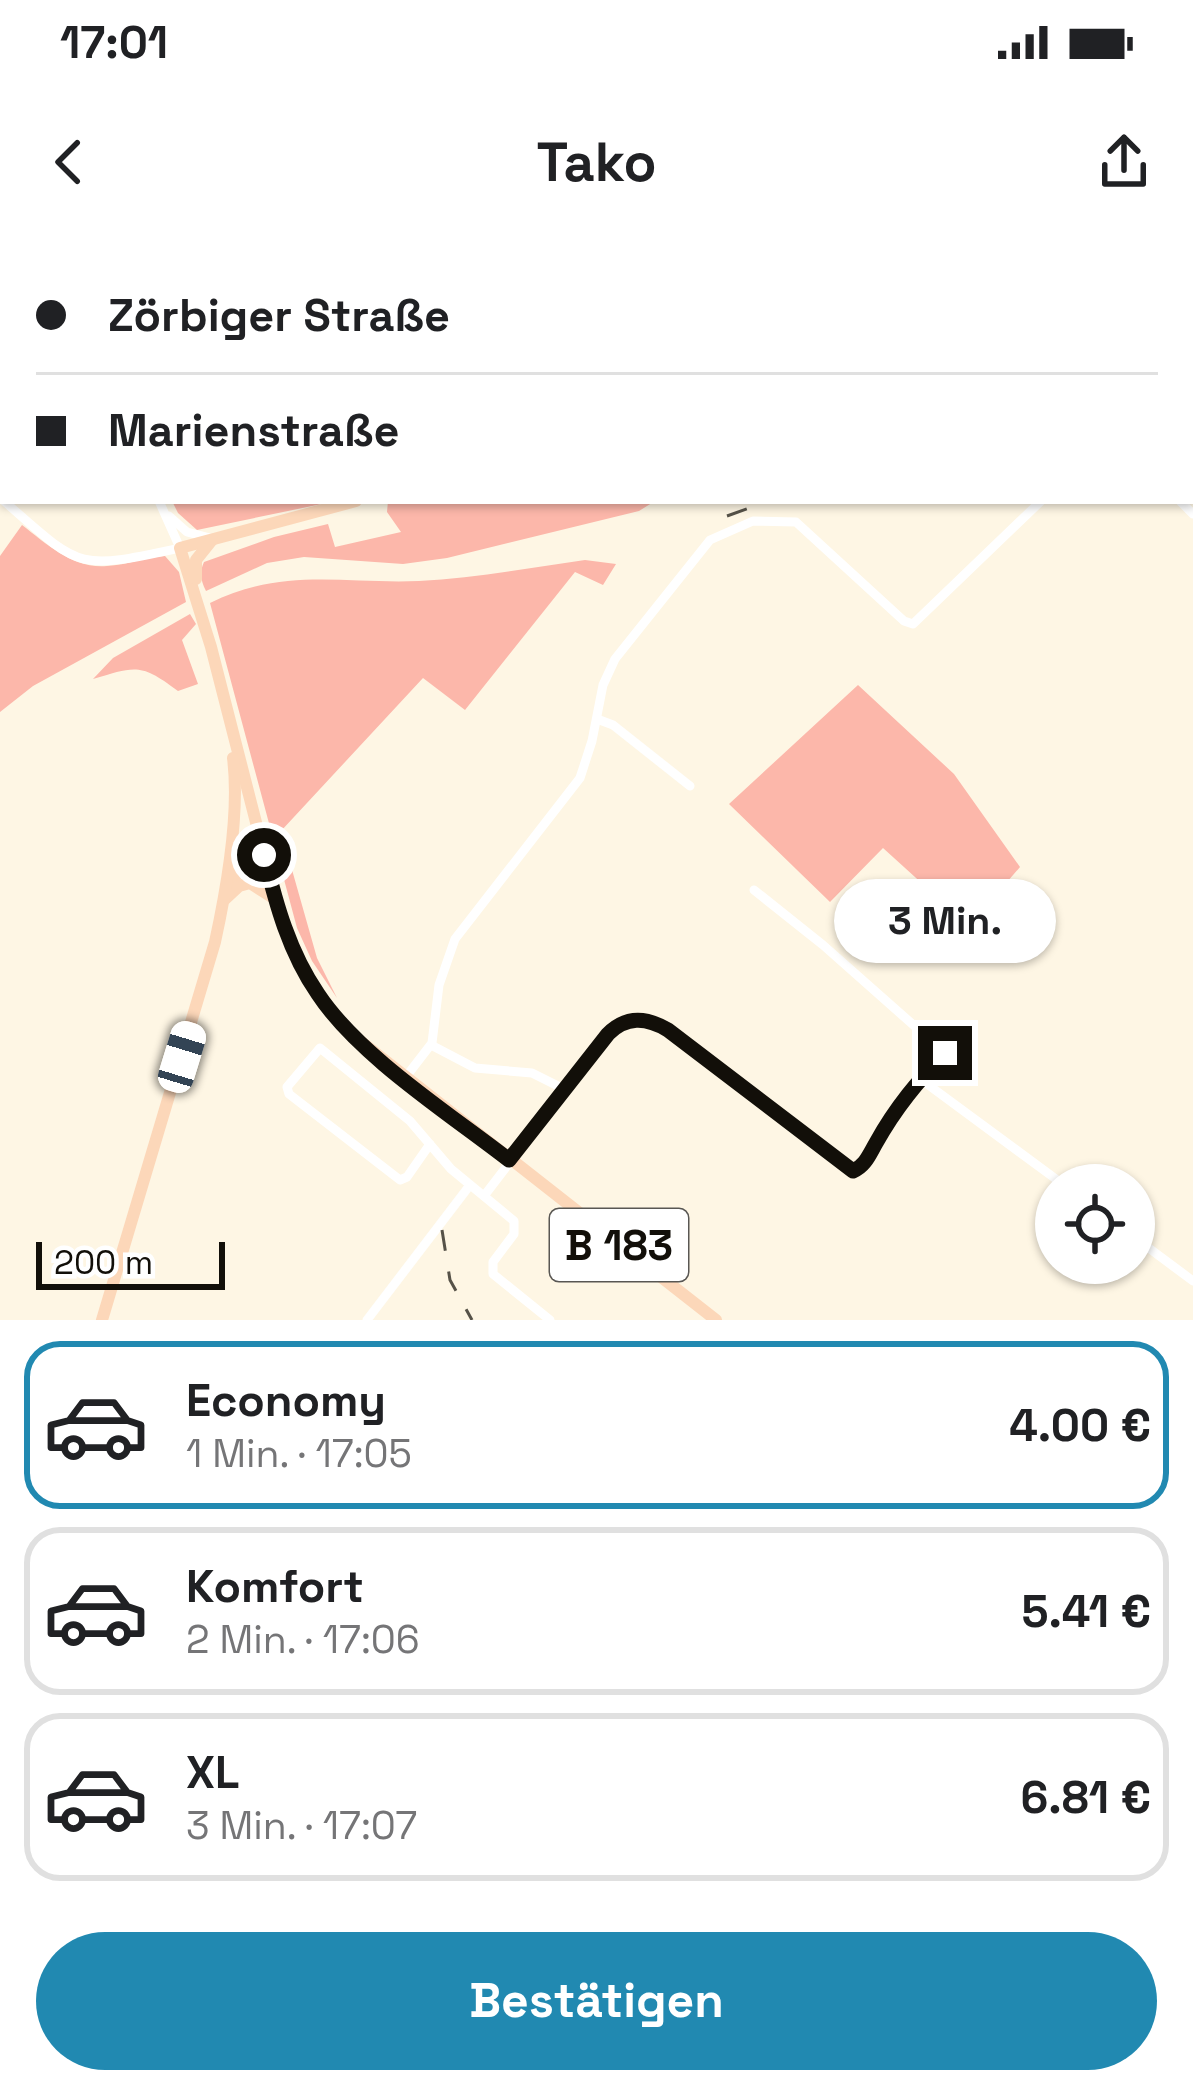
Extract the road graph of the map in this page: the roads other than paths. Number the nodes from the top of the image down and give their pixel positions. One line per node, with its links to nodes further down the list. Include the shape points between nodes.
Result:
1 (7, 504): 7 (street, via 86,561)
2 (160, 504): 5 (street)
3 (344, 504): 6 (main road)
4 (1038, 504): 9 (street, via 913,624 796,522 760,520 726,531 696,554 615,659)
5 (165, 513): 6 (street, via 186,531); 7 (street)
6 (212, 538): 7 (main road); 8 (main road, via 196,560)
7 (180, 548): 8 (main road, B 183)
8 (194, 589): 10 (main road, B 183)
9 (597, 719): 11 (street); 16 (street, via 580,778 455,939)
10 (230, 721): 12 (main road, B 183); 14 (main road, via 235,785)
11 (690, 786)
12 (267, 866): 14 (main road, via 240,873); 15 (main road, B 183)
13 (754, 890): 18 (street, via 945,1053)
14 (225, 894): 15 (main road, via 250,883); 27 (main road)
15 (275, 899): 17 (main road, B 183, via 318,995)
16 (431, 1045): 17 (street); 19 (street, via 475,1068 532,1073)
17 (405, 1078): 21 (main road, B 183)
18 (923, 1081): 19 (street, via 903,1097 856,1171 645,1020 611,1031); 22 (street)
19 (566, 1090): 21 (street)
20 (430, 1144): 20 (street, via 320,1048 287,1087 400,1180); 23 (street)
21 (509, 1160): 24 (street); 30 (main road, B 183)
22 (1036, 1164)
23 (470, 1185): 24 (street); 28 (street)
24 (484, 1196): 29 (street, via 516,1228 493,1274)
25 (1155, 1253): 26 (street)
26 (1193, 1281)
27 (102, 1320)
28 (367, 1320)
29 (550, 1320)
30 (716, 1320)

